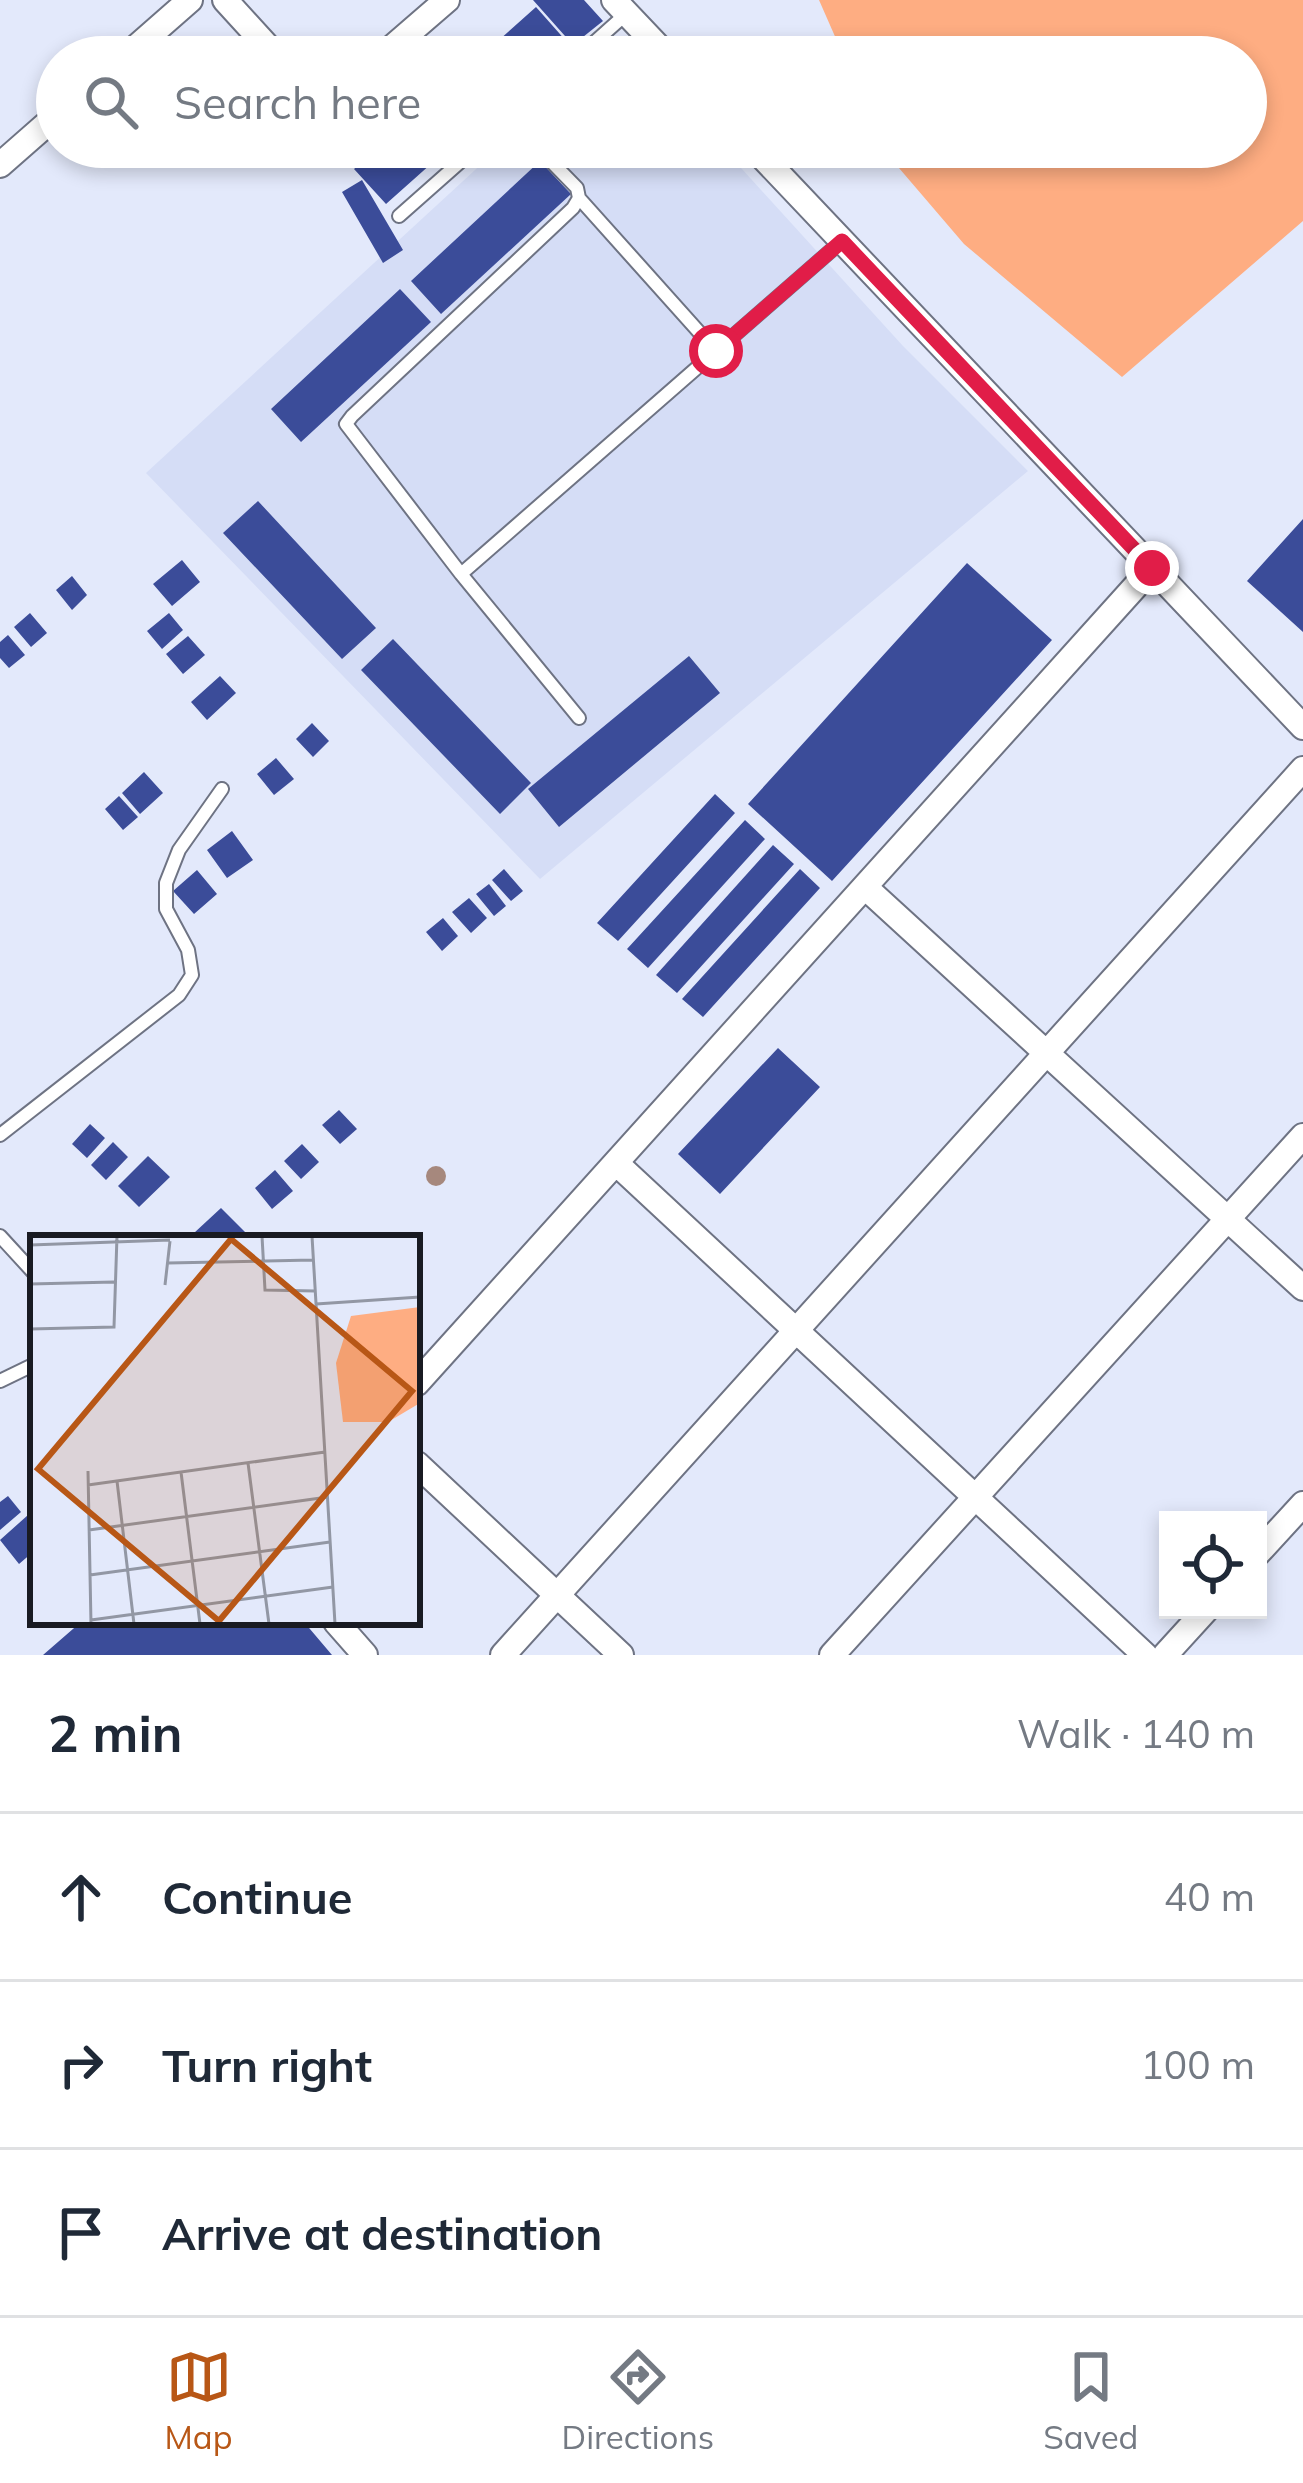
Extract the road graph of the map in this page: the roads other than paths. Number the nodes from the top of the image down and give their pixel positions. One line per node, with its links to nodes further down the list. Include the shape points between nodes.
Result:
1 (190, 0): 5 (street)
2 (225, 0): 6 (street)
3 (447, 0): 7 (street)
4 (620, 7): 8 (lane); 9 (street)
5 (148, 36)
6 (258, 36)
7 (405, 36)
8 (596, 36)
9 (648, 36)
10 (36, 134): 11 (street)
11 (0, 165)
12 (454, 168): 16 (lane)
13 (557, 168): 15 (lane)
14 (773, 168): 17 (street)
15 (579, 198): 18 (lane); 20 (lane, via 346,424)
16 (399, 217)
17 (842, 241): 18 (lane); 19 (street)
18 (716, 351): 20 (lane)
19 (1152, 568): 22 (street); 25 (street)
20 (461, 574): 21 (lane)
21 (579, 718)
22 (1303, 727)
23 (1303, 769): 26 (street)
24 (222, 789): 27 (lane, via 166,883 166,908 192,975 179,995)
25 (865, 887): 26 (street); 29 (street)
26 (1046, 1053): 30 (street); 34 (street)
27 (0, 1135)
28 (1303, 1136): 30 (street)
29 (616, 1162): 34 (street); 36 (street)
30 (1228, 1219): 33 (street); 39 (street)
31 (0, 1235): 32 (lane)
32 (30, 1269)
33 (1303, 1288)
34 (796, 1330): 39 (street); 42 (street)
35 (30, 1366): 37 (lane)
36 (420, 1380)
37 (0, 1381)
38 (420, 1467): 42 (street)
39 (975, 1497): 48 (street); 49 (street)
40 (1303, 1504): 41 (street)
41 (1267, 1543)
42 (557, 1595): 46 (street); 47 (street)
43 (1198, 1619): 50 (street)
44 (339, 1625): 45 (street)
45 (365, 1655)
46 (503, 1655)
47 (621, 1655)
48 (832, 1655)
49 (1145, 1655)
50 (1166, 1655)

